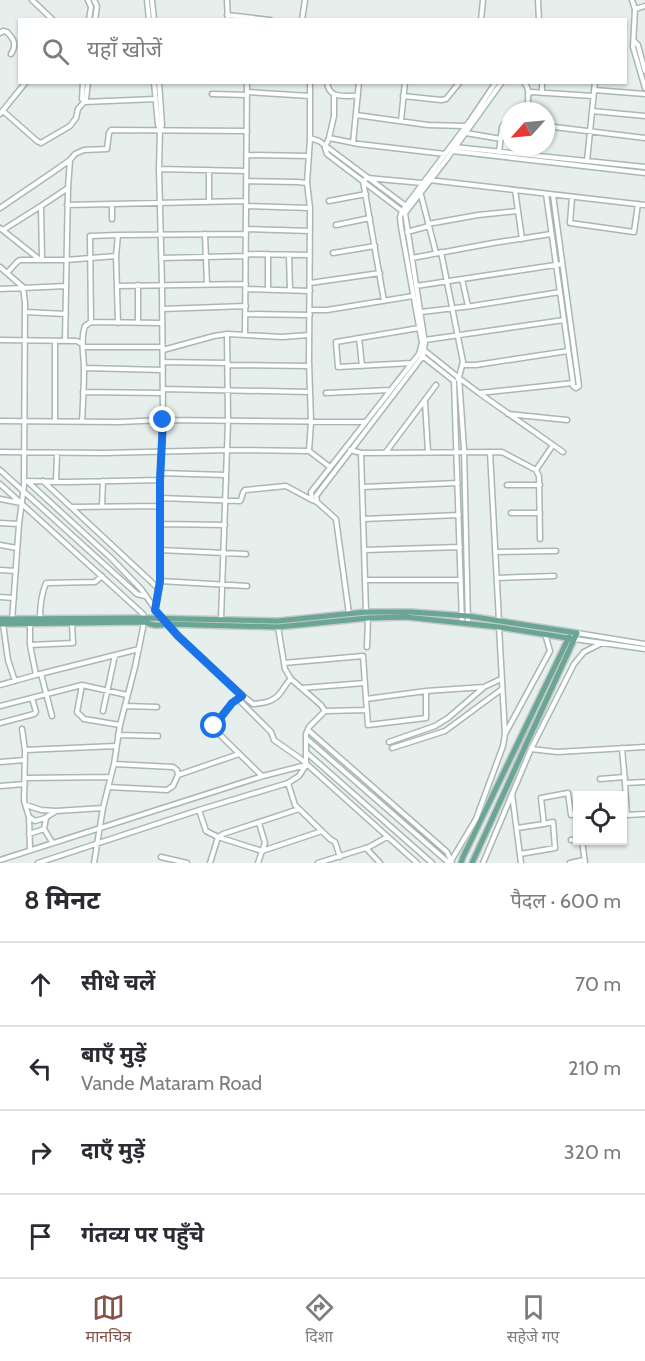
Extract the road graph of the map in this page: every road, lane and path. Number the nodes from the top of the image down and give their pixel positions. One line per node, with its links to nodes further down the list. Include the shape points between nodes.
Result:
1 (32, 0): 14 (street)
2 (88, 0): 15 (street)
3 (94, 0): 16 (street)
4 (147, 0): 17 (street)
5 (152, 0): 18 (street)
6 (227, 0): 13 (street)
7 (305, 0): 19 (street)
8 (483, 0): 20 (street)
9 (538, 0): 21 (street)
10 (632, 0): 12 (street)
11 (645, 6): 12 (street)
12 (635, 9): 24 (street)
13 (227, 17)
14 (51, 18)
15 (89, 18)
16 (95, 18)
17 (149, 18)
18 (154, 18)
19 (302, 18)
20 (481, 18)
21 (539, 18)
22 (0, 33): 27 (street, via 7,32 15,42)
23 (627, 38): 24 (street)
24 (634, 39): 26 (street); 45 (street)
25 (645, 43): 26 (street)
26 (638, 45): 28 (street)
27 (10, 54)
28 (645, 71)
29 (24, 84): 61 (street)
30 (83, 84): 58 (street)
31 (88, 84): 58 (street)
32 (154, 84): 57 (street)
33 (159, 84): 67 (street)
34 (247, 84): 49 (street)
35 (310, 84): 53 (street)
36 (327, 84): 50 (street)
37 (359, 84): 54 (street)
38 (405, 84): 55 (street)
39 (458, 84): 55 (street, via 446,99)
40 (494, 84): 65 (street)
41 (501, 84): 70 (street)
42 (525, 84): 51 (street)
43 (542, 84): 47 (street)
44 (595, 84): 46 (street)
45 (645, 88)
46 (594, 90): 52 (street); 56 (street)
47 (542, 92): 51 (street); 56 (street)
48 (212, 94): 49 (street)
49 (247, 94): 53 (street); 68 (street)
50 (334, 94): 54 (street); 72 (street)
51 (529, 94): 59 (street)
52 (645, 94)
53 (310, 96): 71 (street)
54 (358, 96): 62 (street)
55 (403, 96): 64 (street)
56 (593, 96): 60 (street)
57 (156, 99): 58 (street); 67 (street)
58 (84, 102): 61 (street, via 70,126 41,142)
59 (529, 102)
60 (592, 111): 63 (street); 69 (street)
61 (2, 113)
62 (356, 115): 64 (street); 75 (street)
63 (645, 116)
64 (401, 121): 65 (street)
65 (465, 126): 77 (street)
66 (555, 127): 69 (street)
67 (159, 129): 68 (street); 81 (street, via 111,130 107,149 84,150); 84 (street)
68 (247, 131): 79 (street)
69 (590, 131): 73 (street); 82 (street)
70 (466, 133): 74 (street); 77 (street)
71 (310, 138): 76 (street); 80 (street)
72 (329, 138): 75 (street); 76 (street)
73 (645, 138)
74 (501, 139): 78 (street)
75 (353, 143): 77 (street)
76 (325, 147): 88 (street, via 327,154)
77 (450, 150): 78 (street); 87 (street); 89 (street); 91 (street)
78 (500, 152): 82 (street)
79 (247, 155): 80 (street); 86 (street)
80 (309, 156): 92 (street)
81 (70, 160): 93 (street); 110 (street)
82 (587, 161): 83 (street)
83 (645, 167)
84 (159, 169): 85 (street); 102 (street)
85 (209, 170): 86 (street); 101 (street)
86 (246, 171): 90 (street)
87 (645, 173)
88 (365, 180): 91 (street); 95 (street); 109 (street); 113 (street)
89 (431, 180): 91 (street); 94 (street); 96 (street)
90 (246, 181): 92 (street); 103 (street)
91 (424, 181): 109 (street)
92 (307, 183): 111 (street)
93 (68, 188): 106 (street); 108 (street)
94 (515, 190): 97 (street); 112 (street)
95 (366, 194): 100 (street); 114 (street)
96 (421, 194): 109 (street); 117 (street)
97 (546, 194): 98 (street); 124 (street)
98 (554, 195): 99 (street); 142 (street)
99 (572, 197): 105 (street); 105 (street, via 570,223 634,232)
100 (329, 201)
101 (209, 202): 102 (street); 103 (street)
102 (160, 203): 104 (street); 122 (street)
103 (246, 203): 111 (street); 120 (street)
104 (112, 204): 106 (street); 115 (street)
105 (638, 204): 107 (street)
106 (68, 205): 141 (street)
107 (645, 205)
108 (41, 206): 118 (street); 140 (street)
109 (407, 207): 113 (street)
110 (0, 208)
111 (310, 208): 119 (street)
112 (518, 211): 117 (street); 126 (street)
113 (404, 212): 121 (street); 163 (street, via 400,217)
114 (370, 218): 116 (street); 127 (street)
115 (112, 219)
116 (336, 225)
117 (429, 225): 121 (street); 130 (street)
118 (1, 229): 140 (street)
119 (310, 231): 120 (street); 134 (street)
120 (246, 232): 123 (street); 132 (street)
121 (407, 232): 139 (street)
122 (160, 233): 123 (street); 125 (street); 138 (street)
123 (205, 234): 136 (street)
124 (551, 234): 126 (street); 143 (street)
125 (118, 235): 135 (street); 137 (street, via 90,236)
126 (522, 239): 128 (street)
127 (375, 246): 129 (street); 146 (street)
128 (441, 252): 130 (street); 148 (street)
129 (333, 253)
130 (436, 253): 139 (street)
131 (268, 254): 132 (street); 133 (street); 159 (street)
132 (246, 255): 136 (street); 158 (street)
133 (289, 255): 134 (street); 160 (street)
134 (310, 255): 149 (street)
135 (116, 256): 137 (street); 155 (street)
136 (206, 257): 138 (street); 152 (street)
137 (89, 258): 141 (street); 175 (street)
138 (161, 258): 151 (street)
139 (412, 258): 153 (street)
140 (41, 260): 141 (street); 145 (street, via 20,260)
141 (66, 260): 154 (street)
142 (562, 264): 143 (street); 204 (street, via 579,386 574,387)
143 (556, 265): 147 (street); 162 (street)
144 (0, 267): 145 (street)
145 (8, 273): 157 (street)
146 (380, 273): 149 (street); 164 (street)
147 (462, 279): 148 (street); 166 (street)
148 (447, 281): 153 (street); 167 (street)
149 (310, 283): 161 (street)
150 (138, 285): 151 (street); 155 (street); 177 (street)
151 (162, 285): 152 (street); 168 (street)
152 (207, 285): 158 (street)
153 (416, 285): 170 (street)
154 (66, 286): 157 (street); 172 (street)
155 (117, 286): 176 (street)
156 (2, 287): 157 (street)
157 (23, 287): 169 (street)
158 (246, 287): 159 (street); 165 (street)
159 (268, 289): 160 (street)
160 (290, 290): 161 (street)
161 (310, 291): 171 (street)
162 (560, 292): 166 (street); 174 (street)
163 (413, 296): 164 (street); 179 (street)
164 (384, 301): 171 (street)
165 (246, 306): 168 (street); 173 (street)
166 (468, 306): 167 (street)
167 (452, 308): 170 (street); 183 (street)
168 (162, 309): 178 (street)
169 (25, 312): 172 (street); 186 (street)
170 (420, 312): 187 (street)
171 (310, 313): 173 (street); 182 (street)
172 (66, 314): 189 (street)
173 (246, 314): 181 (street)
174 (564, 320): 183 (street); 193 (street)
175 (91, 322): 176 (street); 190 (street, via 83,329)
176 (118, 323): 177 (street)
177 (138, 323): 178 (street)
178 (162, 323): 191 (street)
179 (419, 328): 184 (street); 192 (street)
180 (227, 334): 181 (street); 191 (street); 197 (street)
181 (245, 335): 182 (street)
182 (309, 335): 199 (street)
183 (457, 335): 187 (street); 198 (street)
184 (359, 338): 200 (street); 200 (street, via 336,342 338,367)
185 (0, 340): 186 (street)
186 (25, 340): 188 (street); 218 (street)
187 (425, 340): 192 (street)
188 (55, 341): 189 (street); 219 (street)
189 (64, 341): 190 (street)
190 (83, 345): 191 (street); 201 (street)
191 (163, 349): 195 (street)
192 (423, 349): 194 (street); 203 (street)
193 (568, 351): 198 (street); 204 (street)
194 (421, 355): 196 (street); 203 (street); 223 (street)
195 (163, 362): 197 (street); 202 (street)
196 (413, 363): 200 (street); 206 (street)
197 (228, 364): 199 (street); 208 (street)
198 (462, 365): 203 (street)
199 (309, 366): 210 (street)
200 (362, 366)
201 (84, 368): 202 (street); 209 (street)
202 (163, 370): 207 (street)
203 (457, 379): 212 (street); 233 (street); 234 (street)
204 (573, 383): 212 (street)
205 (436, 385): 213 (street)
206 (391, 390): 211 (street); 223 (street)
207 (163, 391): 208 (street); 209 (street); 215 (street)
208 (227, 391): 210 (street); 220 (street)
209 (83, 392): 221 (street)
210 (310, 392): 222 (street)
211 (326, 393)
212 (479, 393): 214 (street)
213 (425, 401): 231 (street); 232 (street)
214 (507, 413): 216 (street); 224 (street)
215 (163, 420): 220 (street); 221 (street); 227 (street)
216 (567, 420)
217 (0, 421): 218 (street)
218 (25, 421): 219 (street); 230 (street)
219 (55, 421): 221 (street)
220 (228, 421): 222 (street); 226 (street)
221 (82, 422)
222 (311, 422): 223 (street); 228 (street)
223 (368, 423): 225 (street)
224 (553, 445): 236 (street); 241 (street)
225 (348, 448): 238 (street); 239 (street); 258 (street)
226 (227, 450): 227 (street); 228 (street); 243 (street)
227 (162, 451): 237 (street); 242 (street)
228 (309, 451): 239 (street)
229 (0, 452): 230 (street)
230 (24, 452): 237 (street); 245 (street)
231 (386, 452): 232 (street); 238 (street)
232 (428, 452): 233 (street)
233 (457, 452): 234 (street); 249 (street)
234 (464, 452): 235 (street); 298 (street)
235 (490, 452): 241 (street, via 502,452); 278 (street)
236 (563, 452)
237 (57, 453): 248 (street)
238 (361, 453): 253 (street)
239 (330, 467): 258 (street, via 311,492)
240 (0, 470): 254 (street)
241 (536, 470): 252 (street)
242 (160, 472): 243 (street); 244 (street)
243 (226, 475): 257 (street)
244 (160, 480): 247 (street); 255 (street)
245 (25, 481): 246 (street); 254 (street); 292 (street, via 111,558)
246 (43, 481): 248 (street); 262 (street)
247 (103, 481): 248 (street); 260 (street)
248 (56, 482)
249 (458, 483): 253 (street); 265 (street)
250 (0, 484): 259 (street)
251 (507, 485): 252 (street)
252 (540, 485): 264 (street)
253 (362, 488): 266 (street)
254 (23, 491): 259 (street); 292 (street, via 134,592)
255 (160, 498): 257 (street); 261 (street)
256 (0, 500): 259 (street)
257 (226, 501): 258 (street, via 240,501 245,490 282,486); 270 (street)
258 (314, 501): 296 (street, via 336,519)
259 (22, 503): 268 (street); 283 (street)
260 (102, 506): 261 (street); 262 (street)
261 (160, 506): 269 (street)
262 (70, 507): 291 (street)
263 (511, 513): 264 (street)
264 (540, 513): 271 (street)
265 (459, 514): 266 (street); 273 (street)
266 (363, 519): 276 (street)
267 (0, 523): 268 (street)
268 (19, 524): 274 (street)
269 (161, 524): 270 (street); 275 (street)
270 (225, 525): 279 (street)
271 (540, 539)
272 (0, 545): 274 (street)
273 (460, 547): 276 (street); 287 (street)
274 (18, 548): 282 (street)
275 (160, 550): 279 (street); 288 (street)
276 (364, 550): 286 (street)
277 (556, 551): 278 (street)
278 (495, 552): 285 (street)
279 (224, 553): 280 (street); 289 (street)
280 (246, 554)
281 (0, 570): 282 (street)
282 (16, 571): 294 (street)
283 (102, 576): 300 (street, via 95,582 46,583); 301 (street)
284 (554, 576): 285 (street)
285 (497, 578): 310 (street)
286 (365, 580): 287 (street); 297 (street)
287 (461, 580): 298 (street)
288 (160, 581): 289 (street); 291 (street)
289 (223, 585): 290 (street); 302 (street)
290 (247, 586)
291 (160, 589): 295 (street)
292 (145, 596): 295 (street)
293 (0, 597): 294 (street)
294 (14, 598): 303 (street)
295 (155, 610): 299 (street)
296 (349, 614): 297 (main road); 309 (main road)
297 (367, 615): 298 (main road, via 411,612); 306 (main road); 309 (main road); 317 (street)
298 (465, 616): 306 (street); 310 (main road)
299 (161, 618): 301 (main road); 302 (main road); 308 (main road)
300 (40, 619): 301 (main road); 303 (main road)
301 (145, 620): 305 (main road); 308 (main road, via 153,625); 318 (street)
302 (221, 620): 309 (main road)
303 (12, 622): 304 (main road); 307 (main road)
304 (1, 623): 325 (street)
305 (72, 623): 307 (main road); 316 (street, via 73,643)
306 (465, 623): 310 (main road)
307 (30, 624): 316 (street)
308 (166, 624): 309 (main road); 336 (street)
309 (278, 624): 321 (street)
310 (499, 624): 311 (main road); 312 (main road); 324 (street)
311 (545, 634): 312 (main road); 350 (street, via 550,651)
312 (573, 636): 313 (street); 419 (main road); 420 (main road)
313 (588, 638): 314 (street); 315 (street)
314 (602, 643): 319 (street); 358 (street, via 584,652 574,664)
315 (645, 644)
316 (30, 645): 322 (street)
317 (367, 646)
318 (139, 649): 320 (street); 335 (street)
319 (645, 649)
320 (115, 655): 322 (street); 332 (street)
321 (284, 663): 323 (street); 326 (street, via 363,656)
322 (39, 675): 325 (street); 334 (street)
323 (291, 679): 330 (street); 336 (street, via 268,703 253,704)
324 (501, 680): 329 (street); 331 (street)
325 (15, 681): 327 (street)
326 (365, 683): 330 (street); 338 (street)
327 (0, 685)
328 (82, 685): 332 (street); 334 (street); 347 (street, via 77,712 84,719)
329 (484, 687): 333 (street); 354 (street, via 435,726)
330 (301, 688): 344 (street)
331 (502, 689): 350 (street); 357 (street, via 445,732)
332 (107, 691): 335 (street); 343 (street)
333 (426, 691): 338 (street); 342 (street, via 426,717 368,725)
334 (46, 694): 337 (street); 345 (street)
335 (128, 695): 340 (street)
336 (240, 697): 362 (street, via 214,726); 366 (street, via 274,740)
337 (32, 698): 339 (street); 346 (street, via 34,714)
338 (366, 699): 342 (street)
339 (0, 706)
340 (125, 706): 341 (street); 347 (street)
341 (157, 707)
342 (367, 710): 344 (street)
343 (103, 711)
344 (325, 711): 349 (street)
345 (52, 716)
346 (0, 723)
347 (120, 725): 351 (street)
348 (22, 729): 360 (street)
349 (308, 730): 353 (street); 408 (street, via 447,852)
350 (505, 734): 408 (street, via 476,819)
351 (118, 735): 352 (street); 355 (street)
352 (158, 736)
353 (306, 738): 361 (street); 408 (street)
354 (389, 742)
355 (116, 746): 360 (street); 365 (street)
356 (645, 747): 359 (street)
357 (392, 748)
358 (531, 748): 359 (street, via 557,752); 379 (street)
359 (622, 748): 370 (street)
360 (25, 750): 363 (street)
361 (307, 753): 366 (street); 418 (street)
362 (239, 754): 367 (street); 368 (street)
363 (25, 760): 364 (street); 371 (street)
364 (0, 762)
365 (114, 764): 367 (street, via 173,767); 369 (street)
366 (306, 765): 368 (street); 374 (street); 397 (street)
367 (178, 775): 378 (street, via 166,790)
368 (263, 776): 392 (street)
369 (110, 777): 371 (street); 378 (street)
370 (624, 777): 372 (street); 375 (street)
371 (25, 778): 376 (street)
372 (600, 779)
373 (645, 782): 375 (street)
374 (288, 783): 382 (street); 383 (street)
375 (625, 783): 385 (street, via 627,815)
376 (25, 784): 377 (street); 380 (street)
377 (0, 786)
378 (108, 787): 381 (street)
379 (512, 793): 393 (street); 421 (street)
380 (25, 804): 384 (street); 387 (street)
381 (103, 807): 384 (street); 392 (street)
382 (299, 809): 389 (street); 394 (street)
383 (199, 810): 396 (street, via 206,831); 399 (street)
384 (56, 811): 388 (street)
385 (645, 814)
386 (573, 815): 390 (street, via 568,793 541,798)
387 (29, 817): 388 (street, via 35,821); 395 (street)
388 (46, 818): 391 (street)
389 (259, 822): 396 (street); 403 (street, via 265,843)
390 (544, 824): 393 (street); 404 (street, via 553,822 555,848)
391 (44, 828): 395 (street); 398 (street)
392 (99, 828): 398 (street); 399 (street)
393 (517, 828): 404 (street)
394 (322, 831): 403 (street); 406 (street, via 335,842)
395 (29, 834): 402 (street)
396 (218, 837): 403 (street); 413 (street)
397 (387, 837): 401 (street); 417 (street)
398 (52, 842): 402 (street)
399 (96, 844): 410 (street); 411 (street)
400 (581, 845): 409 (street)
401 (366, 848): 406 (street); 416 (street)
402 (30, 849): 407 (street)
403 (262, 851): 414 (street)
404 (520, 854): 422 (street)
405 (161, 857): 412 (street)
406 (340, 857): 415 (street)
407 (0, 860)
408 (450, 862)
409 (585, 862): 423 (street)
410 (38, 863)
411 (94, 863)
412 (186, 863)
413 (210, 863)
414 (258, 863)
415 (318, 863)
416 (380, 863)
417 (417, 863)
418 (432, 863)
419 (461, 863)
420 (472, 863)
421 (483, 863)
422 (521, 863)
423 (570, 863)

